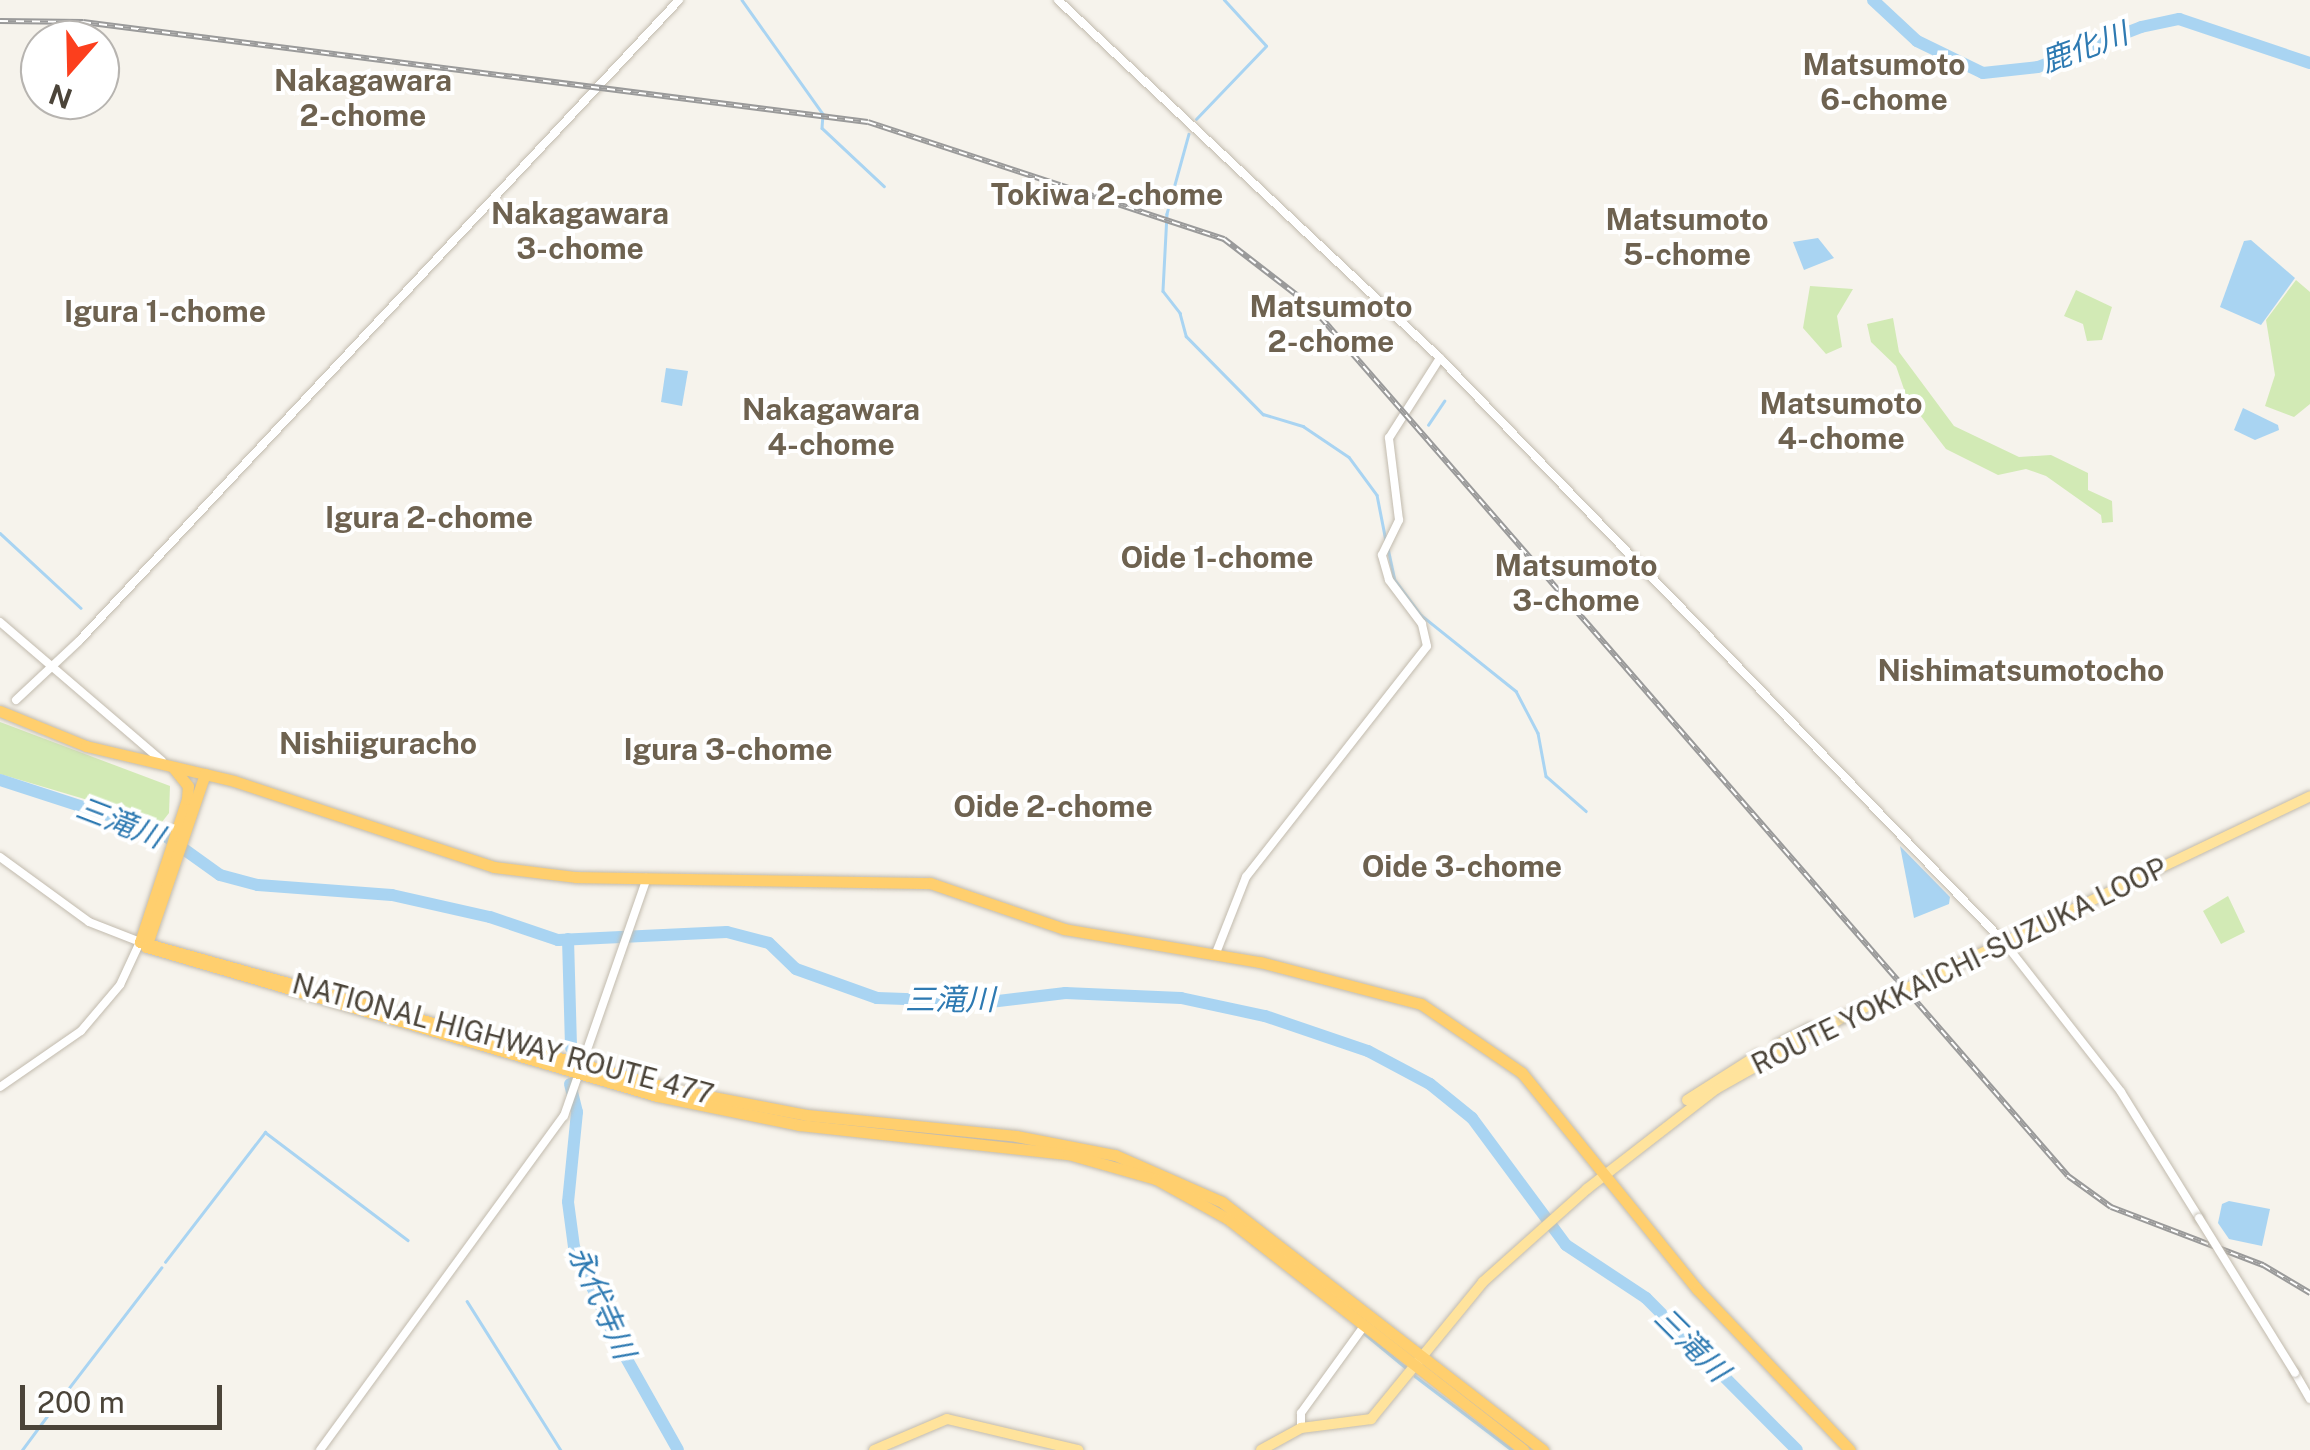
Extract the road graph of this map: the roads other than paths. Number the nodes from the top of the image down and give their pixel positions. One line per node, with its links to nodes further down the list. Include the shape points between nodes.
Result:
1 (679, 0): 5 (street)
2 (1058, 0): 3 (street)
3 (1440, 358): 14 (street); 16 (street, via 1389,438 1399,520 1386,540 1383,568 1422,624 1427,648 1246,876)
4 (0, 622): 5 (street)
5 (54, 668): 6 (street); 8 (street)
6 (16, 700)
7 (0, 711): 8 (highway, via 98,750)
8 (170, 766): 9 (highway); 13 (highway, via 188,786)
9 (204, 778): 12 (highway, via 494,867); 13 (highway)
10 (2310, 796): 14 (main road, ROUTE YOKKAICHI-SUZUKA LOOP)
11 (0, 857): 15 (street, via 89,922)
12 (647, 878): 16 (highway, via 930,883 1064,929); 21 (street)
13 (153, 917): 15 (highway)
14 (2004, 942): 19 (main road, ROUTE YOKKAICHI-SUZUKA LOOP, bridge); 28 (street, bridge, via 2121,1092)
15 (143, 945): 17 (highway, NATIONAL HIGHWAY ROUTE 477); 18 (highway, NATIONAL HIGHWAY ROUTE 477); 22 (street, via 81,1031)
16 (1216, 953): 25 (highway, via 1381,991 1440,1015 1522,1073)
17 (268, 975): 18 (highway); 21 (highway, NATIONAL HIGHWAY ROUTE 477)
18 (340, 1006): 21 (highway, NATIONAL HIGHWAY ROUTE 477)
19 (1844, 1017): 20 (main road); 24 (main road, ROUTE YOKKAICHI-SUZUKA LOOP)
20 (1755, 1064): 23 (main road); 24 (main road)
21 (584, 1072): 26 (highway, NATIONAL HIGHWAY ROUTE 477, via 800,1125 1016,1147 1120,1168 1210,1207); 27 (highway, NATIONAL HIGHWAY ROUTE 477, via 808,1115 1016,1136 1115,1154 1222,1202); 30 (street, via 568,1108)
22 (0, 1087)
23 (1687, 1100)
24 (1681, 1117): 25 (main road, ROUTE YOKKAICHI-SUZUKA LOOP)
25 (1603, 1176): 27 (main road, ROUTE YOKKAICHI-SUZUKA LOOP, via 1483,1282); 36 (highway, via 1696,1289)
26 (1364, 1326): 27 (highway, NATIONAL HIGHWAY ROUTE 477); 29 (street, via 1300,1412)
27 (1419, 1361): 29 (main road, ROUTE YOKKAICHI-SUZUKA LOOP, via 1371,1419); 34 (highway, NATIONAL HIGHWAY ROUTE 477); 35 (highway, NATIONAL HIGHWAY ROUTE 477)
28 (2310, 1399)
29 (1300, 1428): 33 (main road, ROUTE YOKKAICHI-SUZUKA LOOP)
30 (320, 1450)
31 (874, 1450): 32 (main road, via 947,1418)
32 (1078, 1450)
33 (1261, 1450)
34 (1524, 1450)
35 (1543, 1450)
36 (1850, 1450)

